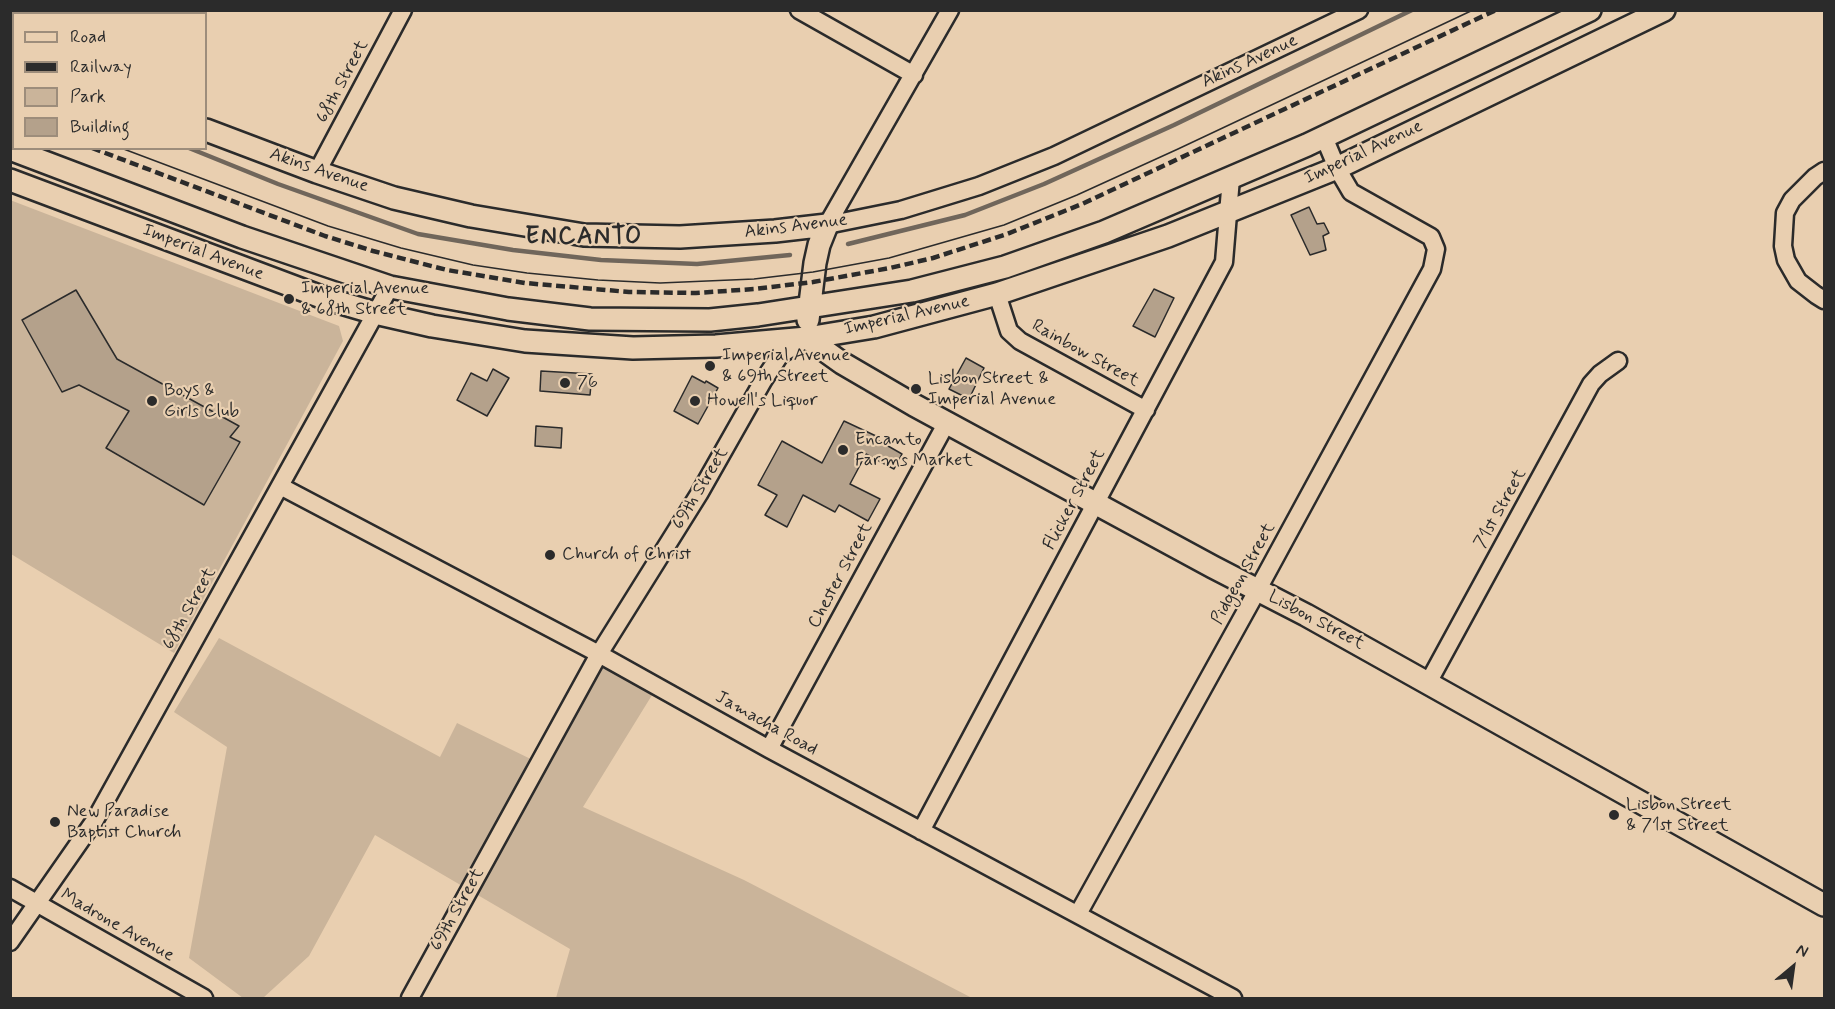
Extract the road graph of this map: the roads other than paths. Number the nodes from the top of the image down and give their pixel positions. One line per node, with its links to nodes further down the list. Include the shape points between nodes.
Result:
1 (403, 10): 12 (street, 68th Street)
2 (799, 10): 7 (street)
3 (950, 10): 7 (street)
4 (1359, 10): 17 (street, Akins Avenue, via 1022,169 901,210)
5 (1590, 10): 9 (main road, Imperial Avenue)
6 (1664, 10): 11 (main road, Imperial Avenue)
7 (914, 75): 17 (street)
8 (207, 130): 12 (main road, Akins Avenue)
9 (1324, 137): 11 (street); 14 (main road, Imperial Avenue)
10 (13, 150): 18 (main road, Imperial Avenue, via 242,237)
11 (1337, 168): 16 (main road, Imperial Avenue); 29 (street, Pidgeon Street, via 1351,192 1431,237 1436,249 1432,269)
12 (317, 172): 17 (main road, Akins Avenue, via 394,198 584,235 680,237)
13 (1820, 174): 20 (street, via 1792,200 1785,213 1783,246 1798,281)
14 (1231, 178): 16 (street, Flicker Street); 21 (main road, Imperial Avenue, via 1104,232 1005,267 912,291)
15 (10, 180): 22 (main road, Imperial Avenue, via 324,298)
16 (1229, 211): 19 (main road, Imperial Avenue); 25 (street, Flicker Street, via 1224,262)
17 (827, 225): 21 (main road, via 815,263)
18 (390, 287): 21 (main road, Imperial Avenue, via 508,309 590,319 710,320); 22 (street, 68th Street)
19 (997, 294): 23 (main road, Imperial Avenue, via 874,327); 25 (street, Rainbow Street, via 1009,331 1020,341)
20 (1824, 300)
21 (809, 308): 23 (main road)
22 (375, 313): 23 (main road, Imperial Avenue, via 525,341 601,347 716,346); 27 (street, 68th Street)
23 (807, 338): 26 (main road, Lisbon Street); 30 (street, 69th Street, via 780,355 762,381 699,494)
24 (1618, 361): 31 (street, 71st Street, via 1591,384)
25 (1146, 410): 28 (street, Flicker Street)
26 (946, 422): 28 (main road, Lisbon Street); 32 (street, Chester Street)
27 (280, 486): 30 (street, Jamacha Road); 35 (street, 68th Street, via 95,820)
28 (1095, 503): 29 (main road, Lisbon Street); 33 (street, Flicker Street)
29 (1257, 591): 31 (main road, Lisbon Street); 37 (street, Pidgeon Street)
30 (599, 654): 32 (street, Jamacha Road); 40 (street, 69th Street)
31 (1428, 683): 36 (main road, Lisbon Street)
32 (769, 749): 33 (street, Jamacha Road)
33 (921, 831): 37 (street, Jamacha Road)
34 (10, 888): 35 (street, Madrone Avenue)
35 (36, 903): 38 (street, 68th Street); 39 (street, Madrone Avenue)
36 (1824, 905)
37 (1078, 914): 41 (street, Jamacha Road)
38 (10, 942)
39 (199, 997)
40 (410, 999)
41 (1233, 999)

